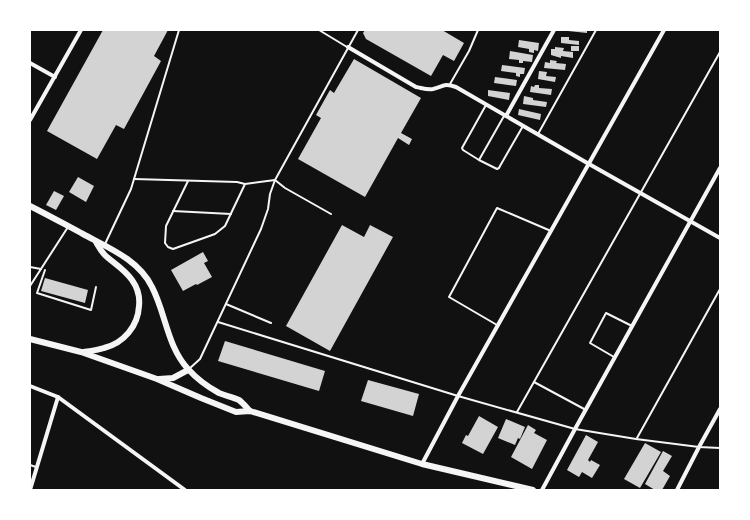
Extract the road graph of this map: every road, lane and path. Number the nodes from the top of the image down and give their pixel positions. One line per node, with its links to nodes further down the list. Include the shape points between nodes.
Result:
1 (81, 30): 12 (street)
2 (179, 30): 22 (lane)
3 (319, 30): 9 (lane)
4 (358, 30): 9 (lane)
5 (478, 30): 13 (lane)
6 (554, 30): 15 (street)
7 (596, 30): 18 (lane)
8 (664, 30): 20 (street)
9 (348, 47): 13 (street, via 416,87 432,89); 23 (lane)
10 (720, 52): 26 (lane)
11 (30, 63): 12 (street)
12 (55, 77): 16 (street)
13 (450, 84): 14 (street)
14 (486, 104): 15 (street); 19 (lane, via 462,148)
15 (506, 115): 17 (street); 19 (lane)
16 (30, 120)
17 (523, 126): 18 (street); 19 (lane, via 499,168 496,169)
18 (538, 134): 20 (street)
19 (479, 160)
20 (589, 164): 26 (street); 33 (street)
21 (720, 168): 31 (street)
22 (134, 179): 24 (lane); 36 (lane)
23 (275, 180): 25 (lane); 30 (lane); 43 (lane, via 261,229)
24 (188, 181): 25 (lane); 28 (lane)
25 (245, 184): 29 (lane)
26 (641, 193): 31 (street); 53 (lane)
27 (30, 206): 32 (main road)
28 (173, 211): 29 (lane); 29 (lane, via 166,226 165,243 173,249 215,234 224,226)
29 (231, 214)
30 (332, 214)
31 (691, 221): 34 (street); 47 (street)
32 (68, 226): 35 (main road); 38 (lane)
33 (551, 231): 46 (street); 46 (lane, via 497,208 449,297)
34 (720, 238)
35 (95, 240): 36 (main road); 49 (main road, via 105,256 121,267 132,280 137,289 139,312 131,330 115,344)
36 (104, 245): 51 (main road, via 128,259 151,285 170,338)
37 (30, 267): 38 (lane)
38 (41, 269): 40 (lane)
39 (45, 270): 41 (lane, via 37,293 92,310)
40 (30, 286)
41 (96, 287)
42 (720, 289): 62 (lane)
43 (226, 304): 44 (lane); 45 (lane)
44 (218, 322): 51 (lane, via 200,359); 55 (lane)
45 (271, 323)
46 (498, 325): 55 (street)
47 (632, 326): 50 (street); 50 (lane, via 606,313 590,343)
48 (30, 339): 49 (main road)
49 (81, 352): 52 (main road)
50 (615, 357): 58 (street)
51 (188, 370): 52 (main road, via 173,378); 59 (main road, via 220,393 240,401)
52 (157, 379): 59 (main road, via 236,412)
53 (534, 382): 58 (lane); 60 (lane)
54 (30, 386): 56 (street)
55 (458, 396): 60 (lane); 65 (street)
56 (58, 397): 67 (street); 69 (street)
57 (720, 409): 63 (street)
58 (586, 410): 61 (street)
59 (250, 411): 65 (main road)
60 (517, 412): 61 (lane)
61 (575, 429): 62 (lane); 71 (street)
62 (636, 439): 63 (lane)
63 (698, 447): 64 (lane); 72 (street)
64 (720, 448)
65 (422, 464): 70 (main road)
66 (30, 465): 67 (lane)
67 (37, 467): 68 (street)
68 (30, 490)
69 (185, 490)
70 (533, 490)
71 (542, 490)
72 (676, 490)

